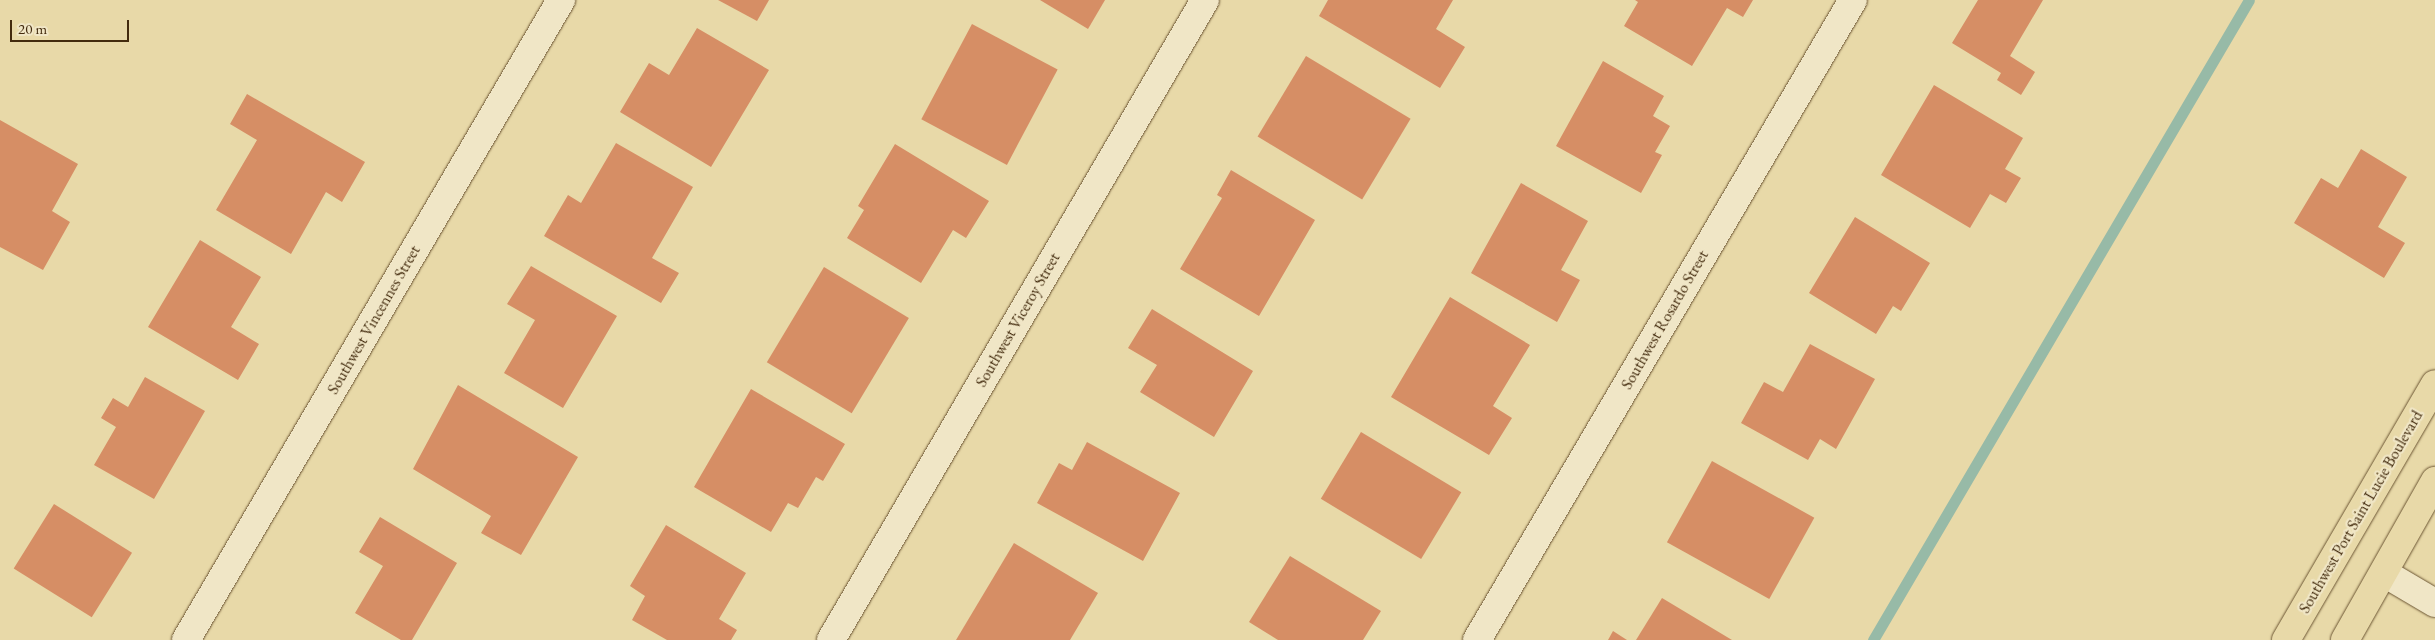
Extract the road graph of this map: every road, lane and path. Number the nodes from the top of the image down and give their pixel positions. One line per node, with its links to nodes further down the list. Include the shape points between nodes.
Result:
1 (562, 0): 8 (street, Southwest Vincennes Street)
2 (1205, 0): 9 (street, Southwest Viceroy Street)
3 (1853, 0): 10 (street, Southwest Rosardo Street)
4 (2435, 384): 11 (main road, Southwest Port Saint Lucie Boulevard)
5 (2435, 481): 6 (main road)
6 (2384, 573): 7 (street); 12 (main road)
7 (2435, 603)
8 (186, 640)
9 (831, 640)
10 (1477, 640)
11 (2286, 640)
12 (2345, 640)

